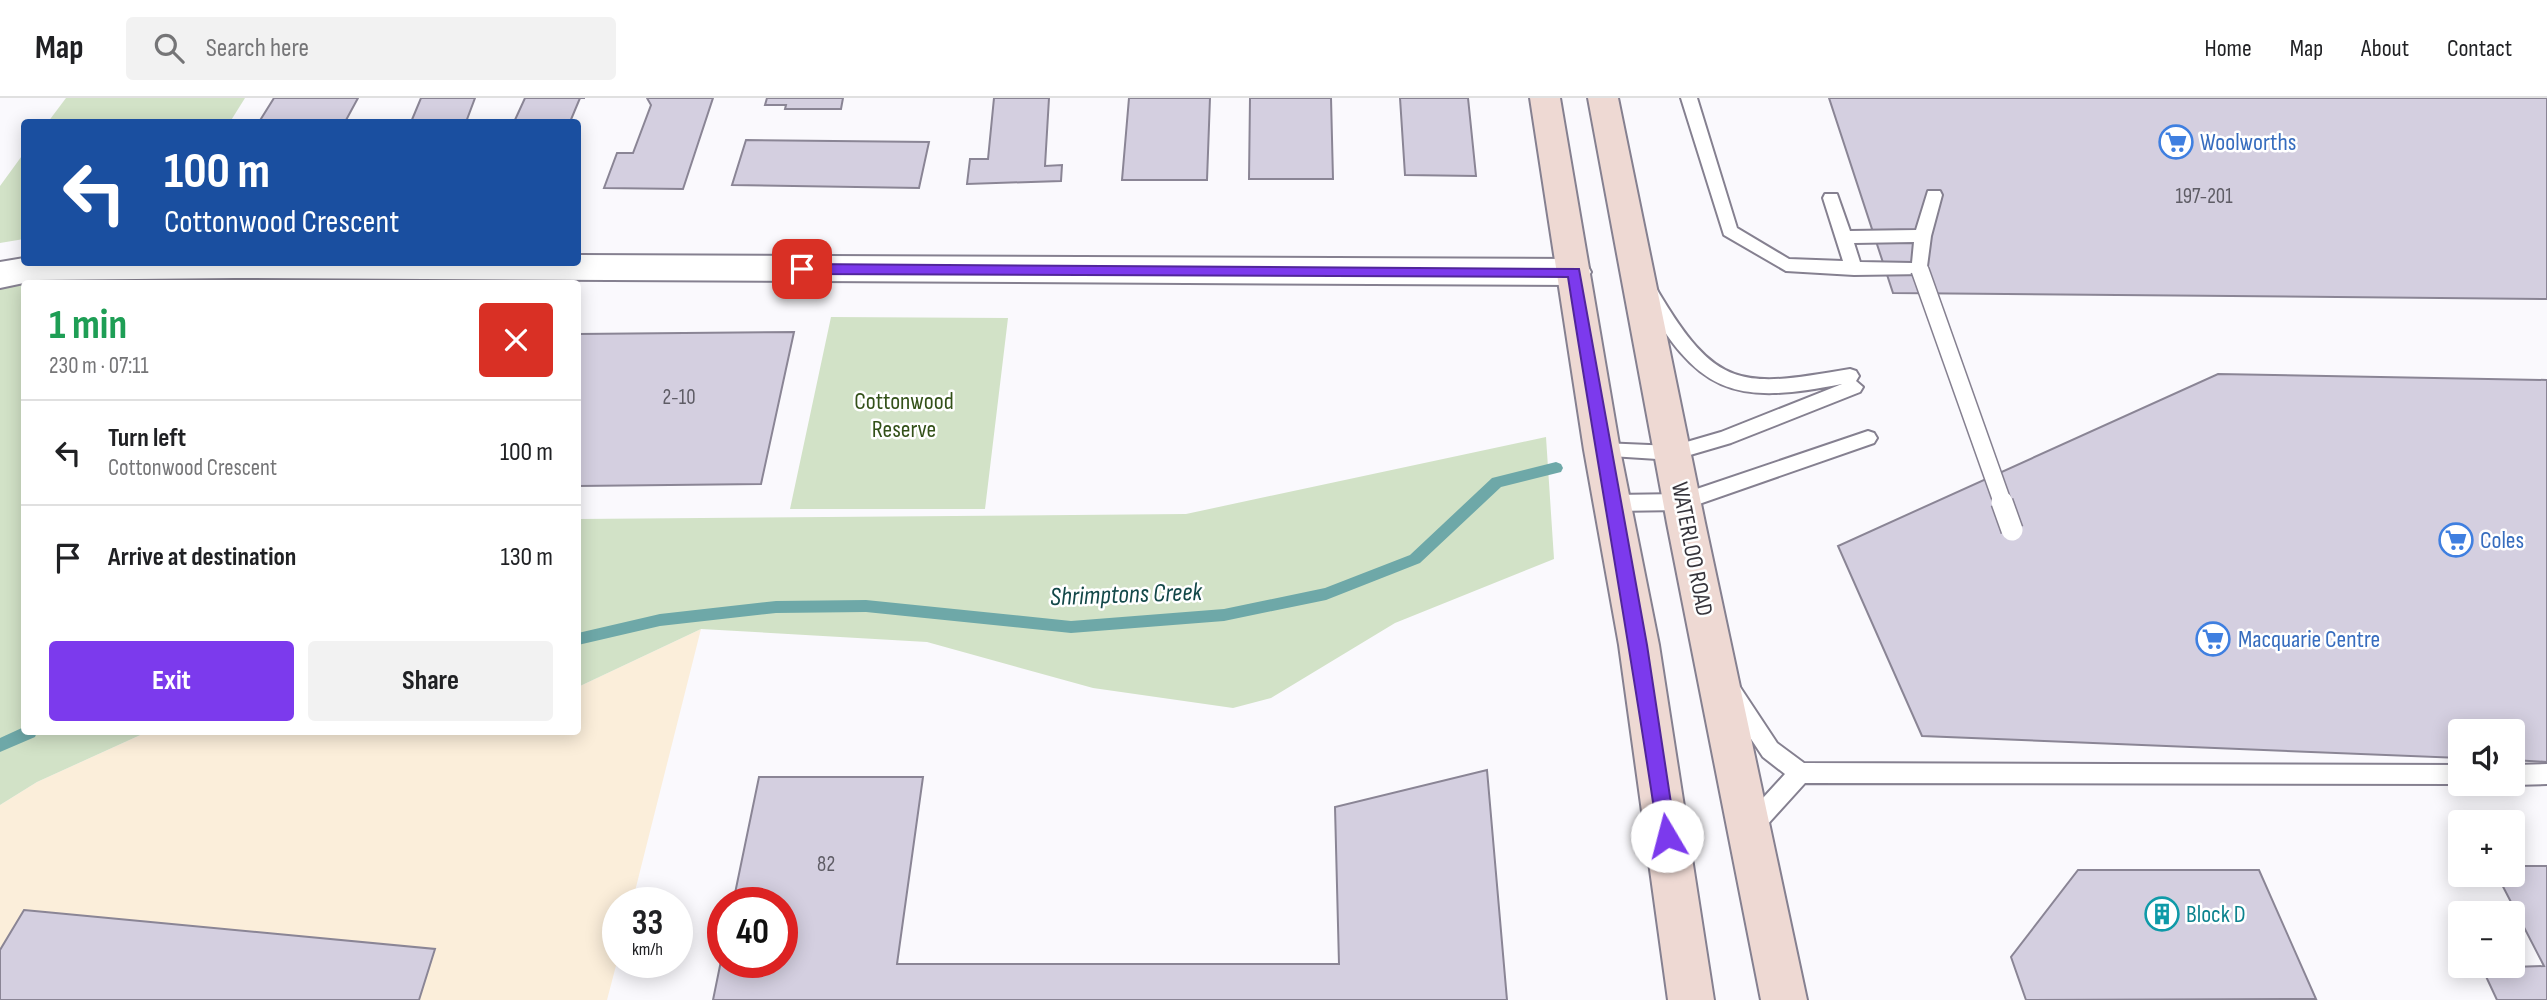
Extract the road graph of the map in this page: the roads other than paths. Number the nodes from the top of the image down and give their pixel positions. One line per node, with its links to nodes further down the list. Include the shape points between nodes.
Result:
1 (1545, 98): 11 (street)
2 (1603, 98): 8 (street, WATERLOO ROAD)
3 (1689, 98): 9 (lane, via 1730,231 1786,265)
4 (1934, 195): 6 (lane)
5 (1831, 198): 7 (lane)
6 (1923, 236): 7 (lane); 10 (lane)
7 (1844, 237): 9 (lane)
8 (1635, 268): 15 (street, WATERLOO ROAD); 15 (lane, via 1684,348 1728,379 1775,388 1852,382 1725,438)
9 (1854, 269): 10 (lane)
10 (1920, 270): 18 (lane, bridge)
11 (1574, 272): 12 (street, via 235,266 38,268); 14 (street)
12 (0, 275)
13 (1868, 438): 16 (lane)
14 (1602, 450): 15 (lane); 17 (street)
15 (1673, 453): 16 (street, WATERLOO ROAD)
16 (1682, 502): 17 (lane); 19 (street, WATERLOO ROAD)
17 (1613, 503): 25 (street, via 1639,645)
18 (2012, 530)
19 (1717, 670): 20 (lane, via 1770,750); 24 (street, WATERLOO ROAD)
20 (1800, 773): 22 (lane); 24 (lane)
21 (2547, 774): 23 (lane)
22 (2448, 775)
23 (2525, 775)
24 (1749, 830): 26 (street, WATERLOO ROAD)
25 (1691, 1000)
26 (1784, 1000)

